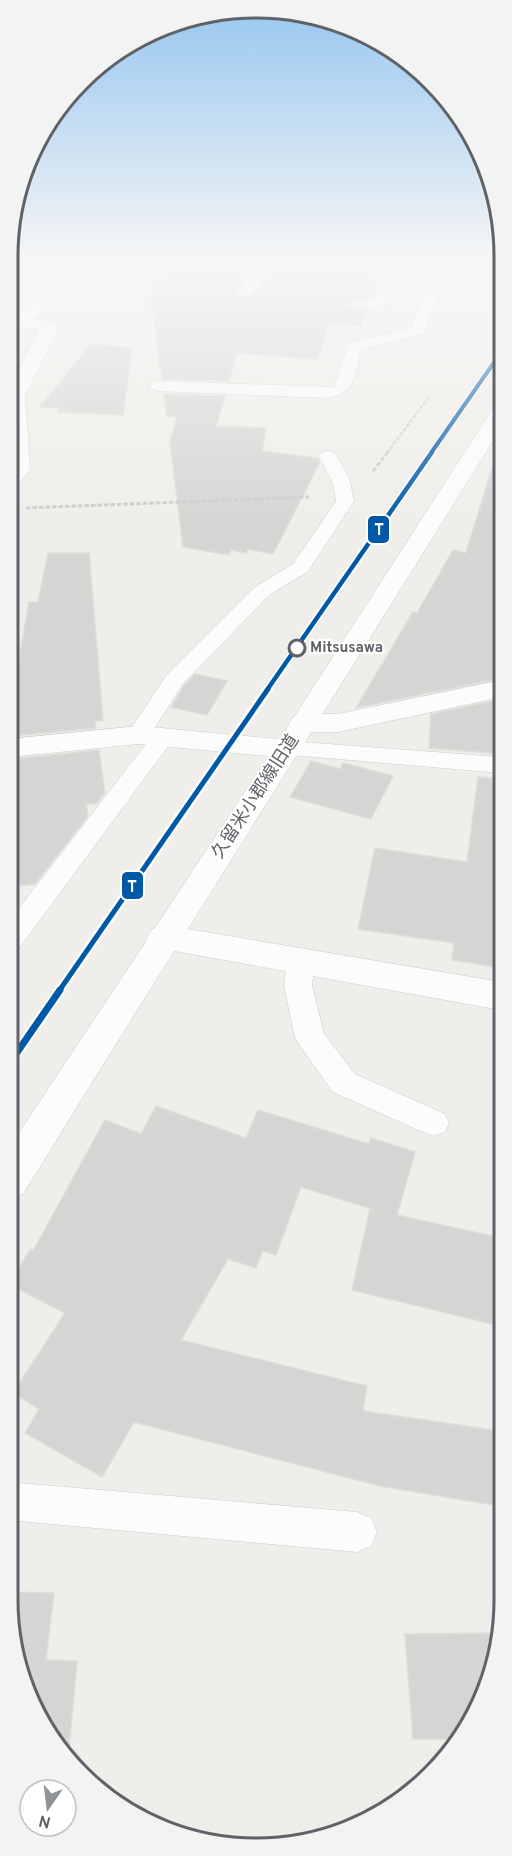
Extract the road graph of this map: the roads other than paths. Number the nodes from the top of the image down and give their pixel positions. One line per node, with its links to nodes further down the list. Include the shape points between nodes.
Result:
1 (38, 352): 3 (street)
2 (352, 352): 4 (lane, via 343,387 328,393)
3 (18, 386)
4 (156, 386)
5 (494, 423): 8 (street, 久留米小郡線旧道)
6 (328, 456): 9 (lane, via 338,471 345,501 300,568 262,591 174,681)
7 (494, 690): 8 (street, via 338,723)
8 (303, 723): 11 (street, 久留米小郡線旧道)
9 (151, 736): 10 (street); 11 (street); 13 (lane)
10 (18, 747)
11 (288, 749): 12 (lane); 14 (street, 久留米小郡線旧道)
12 (494, 764)
13 (18, 928)
14 (164, 938): 15 (street); 18 (street, 久留米小郡線旧道)
15 (301, 961): 16 (street); 17 (lane, via 298,986 310,1038 344,1083)
16 (494, 995)
17 (434, 1123)
18 (18, 1168)
19 (18, 1502): 20 (lane)
20 (357, 1532)

